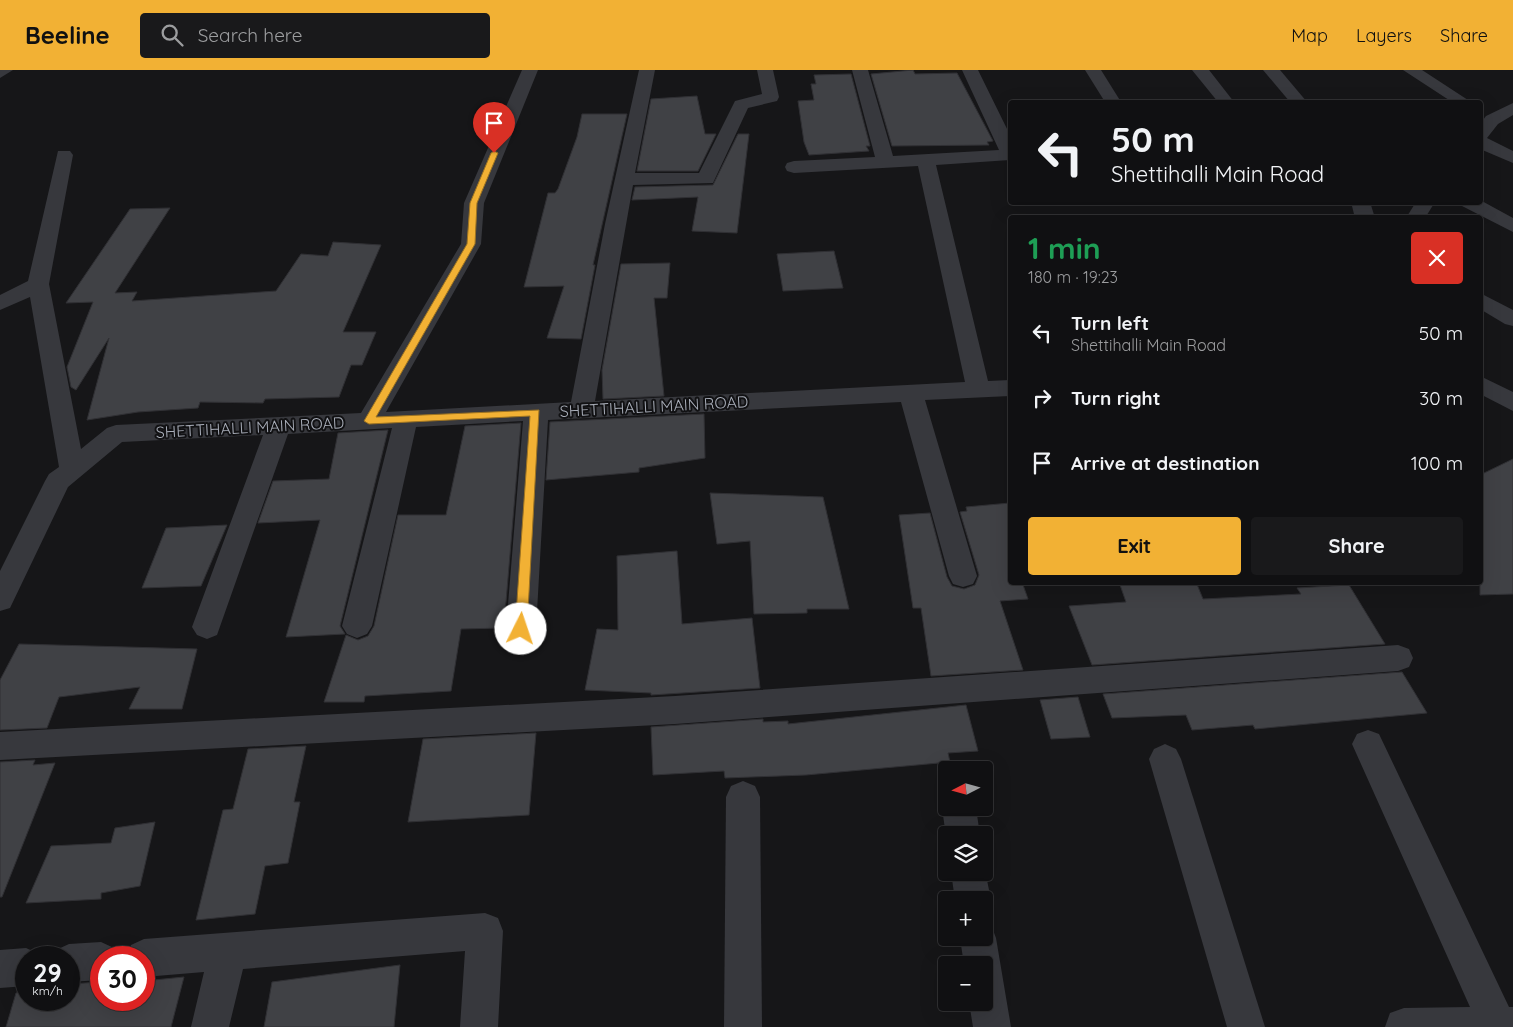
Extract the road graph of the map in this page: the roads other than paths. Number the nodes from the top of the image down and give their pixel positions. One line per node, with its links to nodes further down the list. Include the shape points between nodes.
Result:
1 (5, 70): 12 (street)
2 (530, 70): 42 (street, via 474,203 471,244)
3 (647, 70): 27 (street)
4 (765, 70): 27 (street, via 771,97 741,106 706,179)
5 (860, 70): 25 (street)
6 (970, 70): 20 (street)
7 (1093, 70): 13 (street)
8 (1200, 70): 9 (street); 14 (street)
9 (1211, 70)
10 (1271, 70): 15 (street)
11 (1411, 70): 16 (street)
12 (0, 73)
13 (1112, 100)
14 (1224, 100)
15 (1297, 100)
16 (1460, 100)
17 (1513, 108): 18 (street)
18 (1486, 116)
19 (1483, 143): 23 (street)
20 (1008, 150)
21 (1008, 154): 24 (street)
22 (64, 155): 30 (street)
23 (1513, 158)
24 (926, 160): 25 (street); 36 (street)
25 (886, 162): 26 (street)
26 (794, 166)
27 (624, 179): 39 (street)
28 (1474, 205): 29 (street)
29 (1513, 226)
30 (38, 284): 32 (street); 44 (street)
31 (1483, 302): 33 (street)
32 (0, 303)
33 (1513, 319)
34 (1483, 386): 38 (street)
35 (1008, 388): 36 (street, SHETTIHALLI MAIN ROAD)
36 (978, 390): 37 (street, SHETTIHALLI MAIN ROAD)
37 (911, 393): 39 (street, SHETTIHALLI MAIN ROAD); 45 (street)
38 (1513, 403)
39 (582, 409): 40 (street, SHETTIHALLI MAIN ROAD)
40 (536, 412): 41 (street, SHETTIHALLI MAIN ROAD); 49 (street)
41 (406, 419): 42 (street, SHETTIHALLI MAIN ROAD); 47 (street)
42 (369, 421): 43 (street, SHETTIHALLI MAIN ROAD)
43 (279, 425): 44 (street, SHETTIHALLI MAIN ROAD, via 116,434); 48 (street)
44 (72, 469): 46 (street, SHETTIHALLI MAIN ROAD, via 58,480)
45 (963, 576)
46 (0, 600)
47 (357, 626)
48 (207, 627)
49 (521, 629)
50 (1398, 658): 52 (street, via 685,709)
51 (1368, 744): 60 (street)
52 (0, 746)
53 (1165, 759): 65 (street)
54 (743, 797): 63 (street)
55 (228, 951): 56 (street); 61 (street); 62 (street, via 485,931)
56 (155, 957)
57 (15, 968): 58 (street)
58 (0, 969)
59 (990, 1011): 64 (street)
60 (1505, 1026): 66 (street)
61 (210, 1027)
62 (479, 1027)
63 (742, 1027)
64 (992, 1027)
65 (1246, 1027)
66 (1404, 1027)

